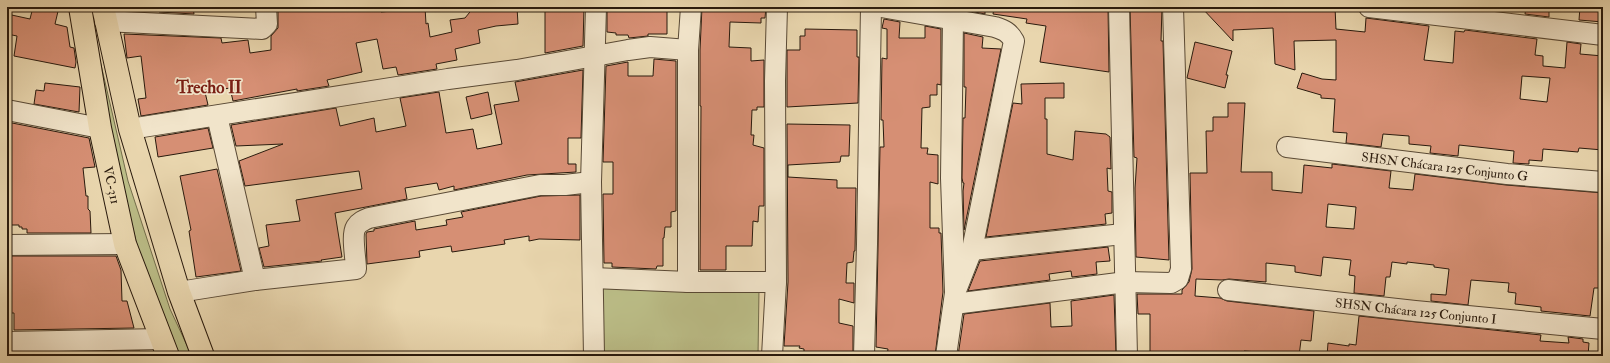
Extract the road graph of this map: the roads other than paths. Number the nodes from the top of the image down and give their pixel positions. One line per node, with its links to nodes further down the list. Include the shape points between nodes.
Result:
1 (80, 7): 18 (main road, VC-311)
2 (266, 7): 11 (street, via 267,24 262,29)
3 (596, 7): 15 (street)
4 (691, 7): 14 (street)
5 (777, 7): 30 (street)
6 (871, 7): 41 (street)
7 (881, 7): 12 (street)
8 (1119, 7): 23 (street)
9 (1173, 7): 31 (street, via 1180,274 1178,279 1171,283)
10 (1369, 7): 13 (street)
11 (104, 14): 19 (main road)
12 (953, 19): 26 (street, via 1004,30 1014,41); 34 (street, via 951,178)
13 (1603, 35)
14 (688, 50): 15 (street, via 650,47); 29 (street)
15 (595, 56): 17 (street); 21 (street)
16 (7, 110): 18 (street)
17 (217, 116): 19 (street); 28 (street)
18 (100, 128): 24 (main road, VC-311)
19 (130, 130): 33 (main road)
20 (1287, 147): 22 (street, SHSN Chácara 125 Conjunto G, via 1507,174)
21 (591, 182): 27 (street); 28 (street, via 540,185 369,218 355,227 356,269)
22 (1603, 182)
23 (1123, 234): 26 (street); 31 (street)
24 (125, 244): 25 (street); 37 (main road, VC-311)
25 (7, 245)
26 (972, 250): 34 (street)
27 (594, 278): 29 (street); 39 (street)
28 (255, 280): 33 (street)
29 (688, 282): 30 (street)
30 (776, 282): 40 (street)
31 (1126, 282): 34 (street); 43 (street)
32 (1228, 290): 35 (street, SHSN Chácara 125 Conjunto I)
33 (180, 292): 38 (main road)
34 (954, 299): 42 (street)
35 (1603, 329)
36 (7, 342): 37 (street)
37 (164, 347)
38 (203, 356)
39 (594, 356)
40 (772, 356)
41 (864, 356)
42 (946, 356)
43 (1126, 356)

